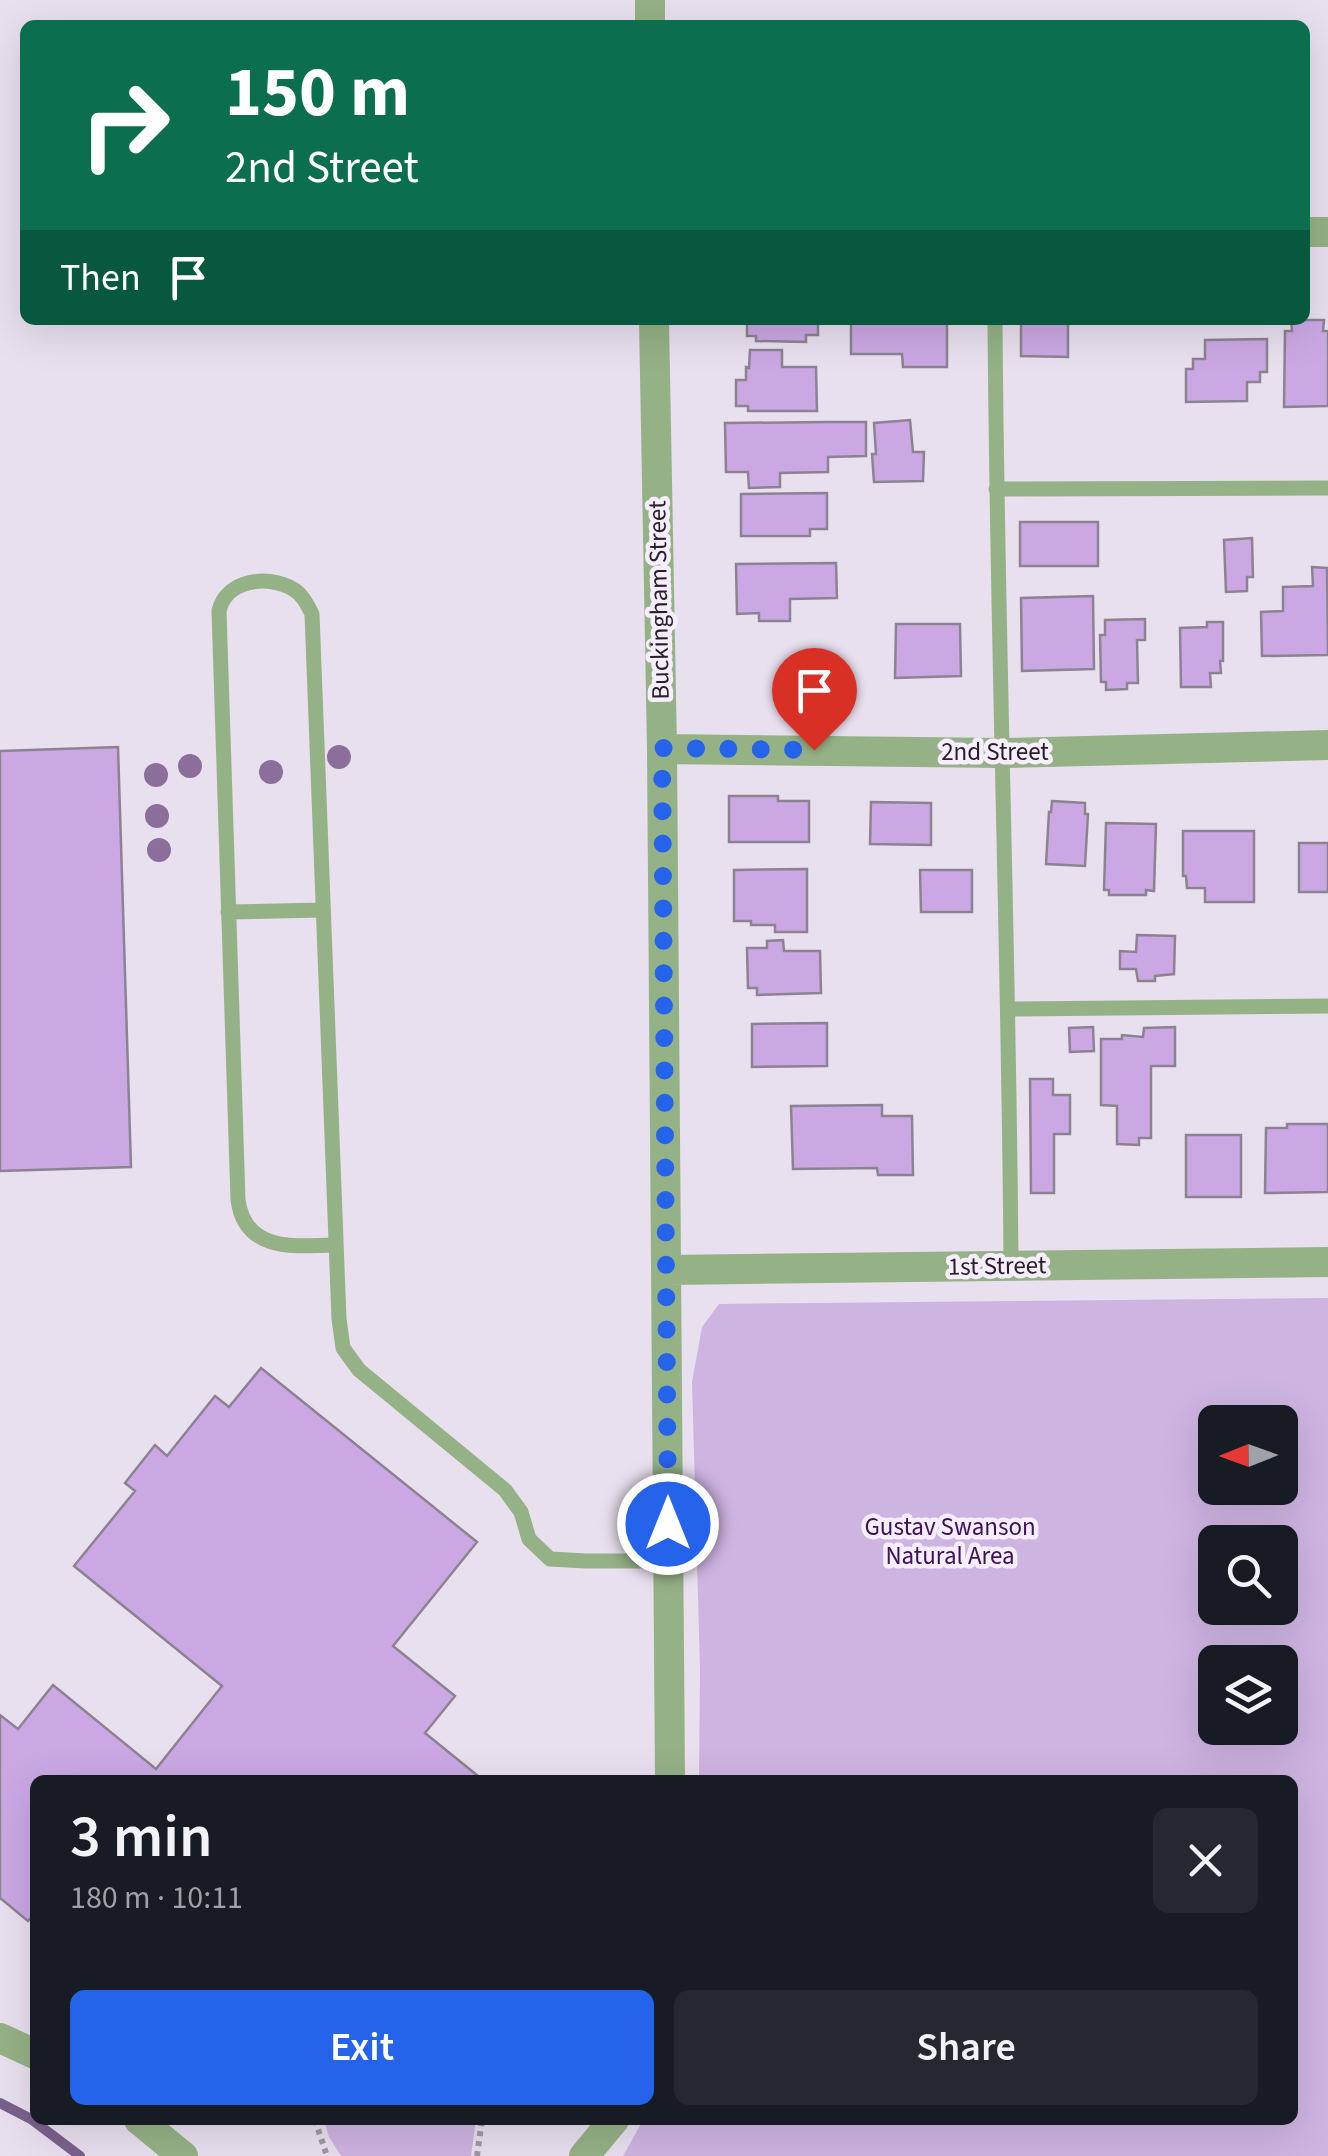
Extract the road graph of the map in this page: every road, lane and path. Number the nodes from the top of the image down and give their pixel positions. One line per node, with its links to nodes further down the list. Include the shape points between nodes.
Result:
1 (654, 325): 6 (street, Buckingham Street)
2 (996, 325): 4 (lane)
3 (1328, 488): 4 (lane)
4 (996, 489): 7 (lane)
5 (1328, 745): 7 (street, 2nd Street)
6 (662, 748): 7 (street, 2nd Street); 15 (street, Buckingham Street)
7 (1004, 753): 11 (lane)
8 (322, 910): 9 (lane); 9 (lane, via 312,614 293,589 260,582 235,586 219,611); 12 (lane)
9 (228, 912): 12 (lane, via 240,1213 273,1244)
10 (1328, 1006): 11 (lane)
11 (1009, 1009): 14 (lane)
12 (336, 1245): 16 (lane, via 344,1348 359,1370 506,1490 529,1539 550,1559)
13 (1328, 1262): 14 (street, 1st Street)
14 (1011, 1266): 15 (street, 1st Street)
15 (667, 1270): 16 (street, Buckingham Street)
16 (668, 1560): 17 (street, Buckingham Street)
17 (670, 1775)
18 (0, 2038): 19 (street)
19 (30, 2052)
20 (145, 2125): 24 (street)
21 (318, 2125): 25 (path)
22 (481, 2125): 26 (path)
23 (610, 2125): 27 (street)
24 (182, 2156)
25 (327, 2156)
26 (477, 2156)
27 (584, 2156)

